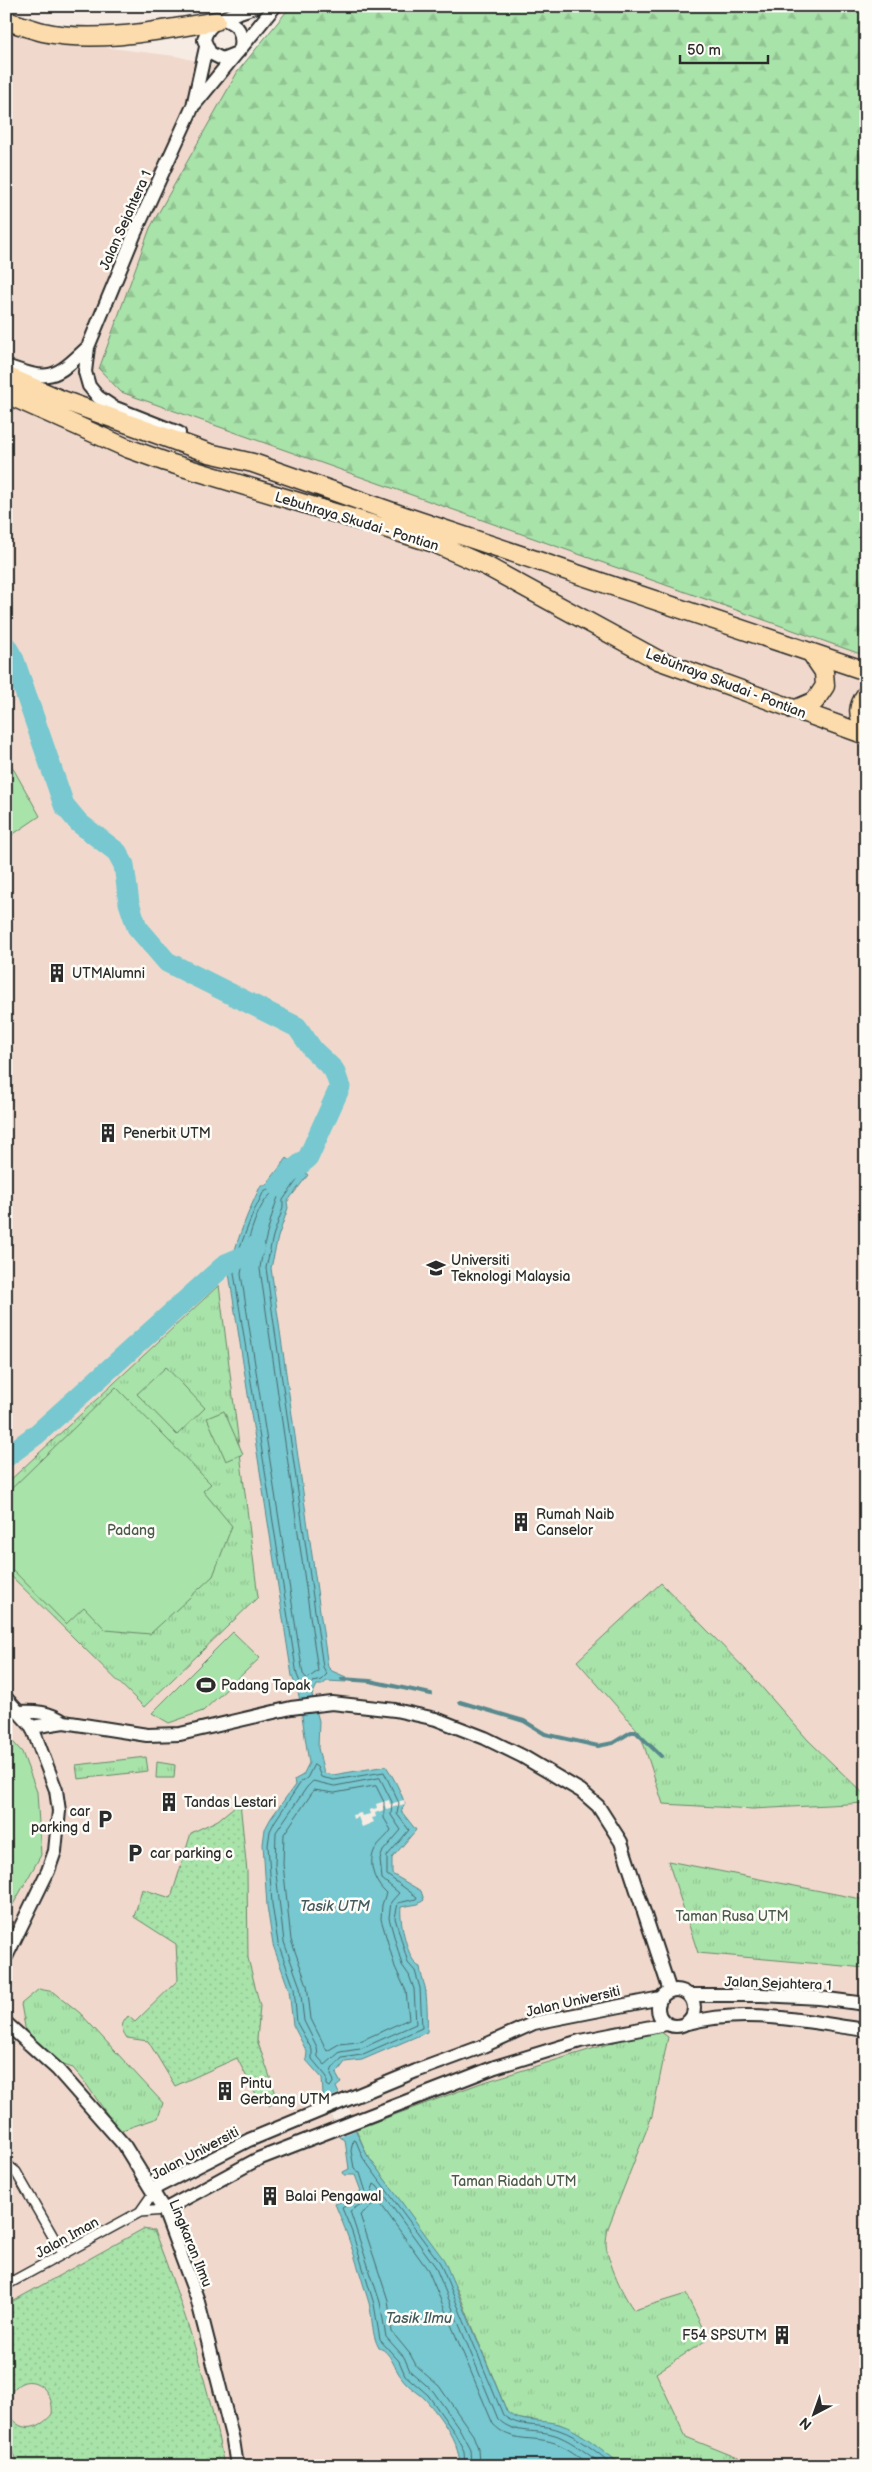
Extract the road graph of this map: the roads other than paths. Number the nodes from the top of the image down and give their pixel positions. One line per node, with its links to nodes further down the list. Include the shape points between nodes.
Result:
1 (74, 6): 2 (street)
2 (80, 6)
3 (257, 6): 5 (street)
4 (275, 6): 8 (street, Jalan Sejahtera 1)
5 (220, 20): 6 (highway, via 114,35 44,32); 7 (street, via 205,32); 8 (street, via 236,26 240,32)
6 (6, 21)
7 (206, 47): 8 (street, via 222,59); 9 (street, Jalan Sejahtera 1)
8 (239, 50): 9 (street, Jalan Sejahtera 1)
9 (193, 106): 10 (street, Jalan Sejahtera 1)
10 (88, 347): 11 (street, Jalan Sejahtera 1, via 57,372 44,377); 16 (street, Jalan Sejahtera 1, via 85,372 89,386 112,407)
11 (6, 366)
12 (6, 376): 16 (highway, Lebuhraya Skudai - Pontian, via 62,400 209,453)
13 (6, 394): 15 (highway, Lebuhraya Skudai - Pontian)
14 (6, 407): 15 (highway, via 43,423)
15 (127, 448): 20 (highway, Lebuhraya Skudai - Pontian, via 434,543 488,567 658,660)
16 (253, 463): 17 (highway, Lebuhraya Skudai - Pontian)
17 (812, 653): 18 (highway, Lebuhraya Skudai - Pontian); 20 (highway, via 824,672 825,686 815,701)
18 (866, 671)
19 (866, 694): 21 (highway, via 858,711)
20 (794, 710): 22 (highway, Lebuhraya Skudai - Pontian)
21 (866, 726)
22 (866, 734)
23 (6, 1698): 24 (street)
24 (18, 1712): 25 (street, via 39,1711); 26 (street)
25 (64, 1722): 26 (street); 28 (street, via 148,1735 180,1734 291,1708 332,1703 395,1710 436,1720 485,1738 581,1791 598,1806 621,1842)
26 (32, 1727): 27 (street, via 56,1790 58,1827 48,1872)
27 (6, 1957)
28 (666, 1994): 29 (street, via 680,1990); 33 (street, via 658,2009); 36 (street, Jalan Universiti, via 534,2023 249,2140)
29 (690, 1995): 30 (street, Jalan Sejahtera 1, via 762,1995); 32 (street, via 695,2006)
30 (866, 2004)
31 (6, 2023): 36 (street, Lingkaran Ilmu, via 57,2069 124,2145)
32 (688, 2023): 33 (street, via 676,2027); 34 (street, via 737,2014)
33 (666, 2024): 37 (street, via 580,2041 531,2055 357,2118 258,2159)
34 (866, 2030)
35 (6, 2164): 39 (street, via 16,2172)
36 (154, 2192): 37 (street, Lingkaran Ilmu); 38 (street, Jalan Universiti)
37 (164, 2210): 38 (street); 43 (street, Lingkaran Ilmu, via 197,2298 234,2440)
38 (140, 2212): 39 (street, Jalan Iman)
39 (63, 2254): 40 (street, Jalan Iman)
40 (6, 2286)
41 (6, 2462): 42 (street)
42 (8, 2466)
43 (237, 2466)

